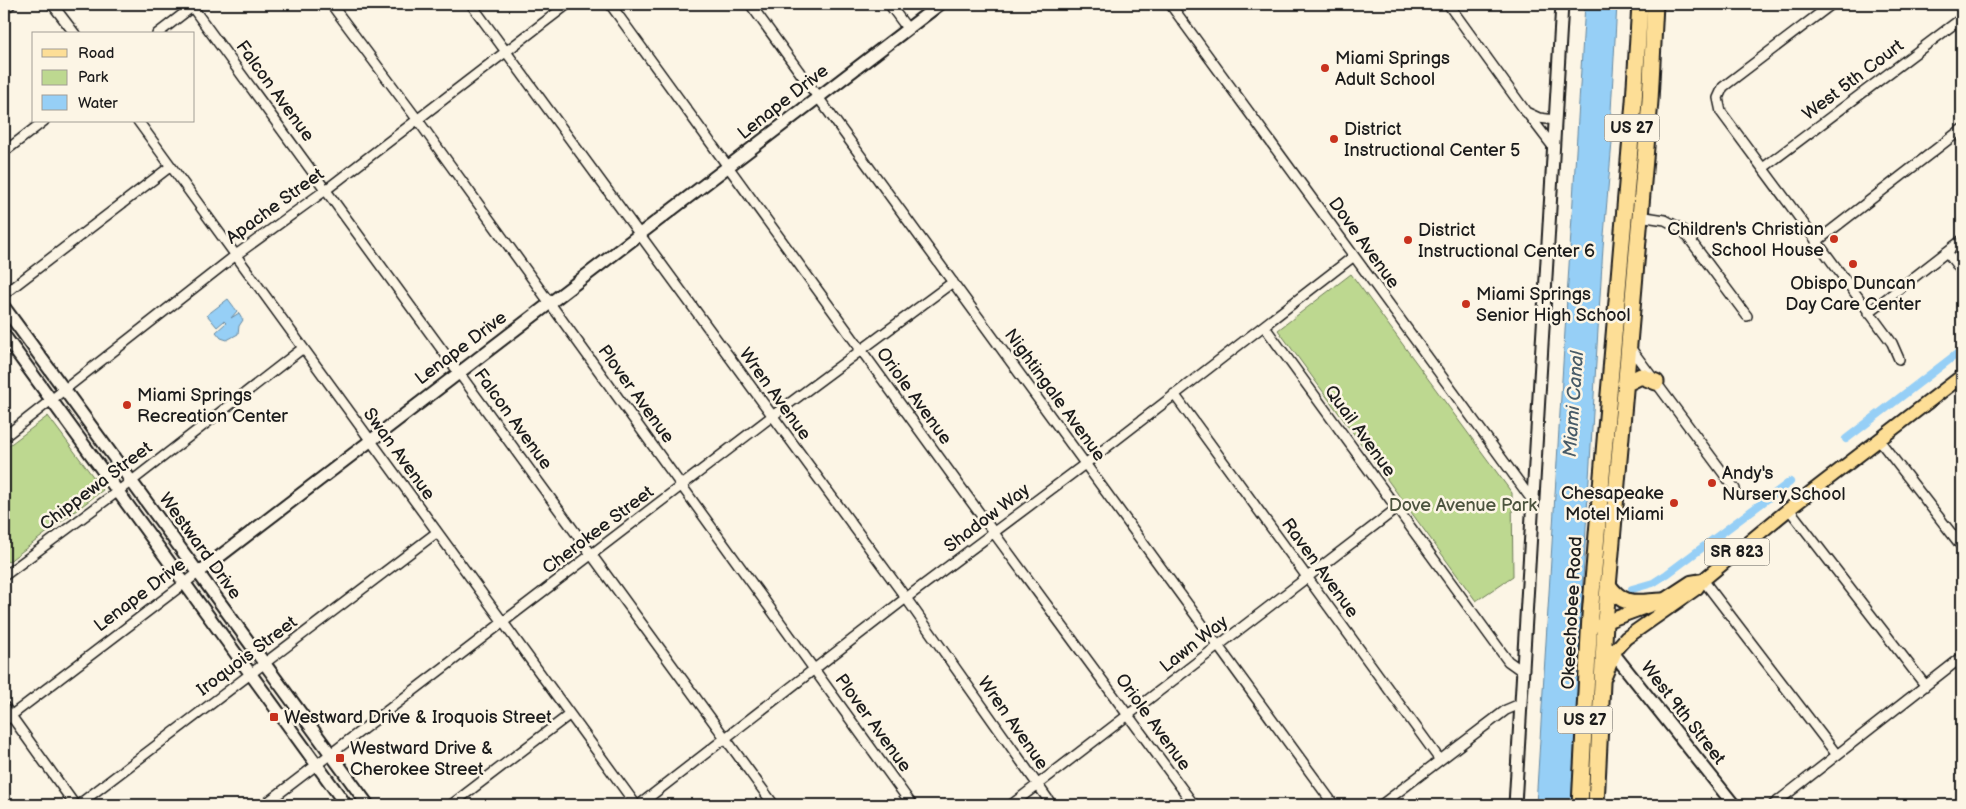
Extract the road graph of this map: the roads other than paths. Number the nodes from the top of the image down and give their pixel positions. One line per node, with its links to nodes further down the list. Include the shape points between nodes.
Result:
1 (10, 4): 17 (street)
2 (52, 4): 21 (street)
3 (332, 4): 27 (street, Plover Avenue)
4 (471, 4): 24 (street, Wren Avenue)
5 (568, 4): 24 (street, Apache Street)
6 (610, 4): 35 (street, Oriole Avenue)
7 (750, 4): 25 (street, Nightingale Avenue)
8 (889, 4): 20 (street)
9 (940, 4): 20 (street, Lenape Drive)
10 (1170, 4): 45 (street, Dove Avenue)
11 (1448, 4): 26 (street)
12 (1562, 4): 28 (street)
13 (1640, 4): 19 (highway, Okeechobee Road / US 27)
14 (1655, 4): 23 (highway, Okeechobee Road / US 27)
15 (1832, 4): 36 (street, via 1723,87 1718,98 1721,112)
16 (193, 5): 22 (street); 38 (street, Falcon Avenue)
17 (4, 9)
18 (1962, 18): 36 (street, West 5th Court)
19 (1639, 19): 23 (highway, via 1649,24); 37 (highway, Okeechobee Road / US 27)
20 (907, 28): 25 (street, Lenape Drive)
21 (73, 32)
22 (159, 32)
23 (1654, 36): 39 (highway, Okeechobee Road / US 27)
24 (506, 51): 27 (street, Apache Street); 40 (street, Wren Avenue)
25 (818, 97): 35 (street, Lenape Drive); 47 (street, Nightingale Avenue)
26 (1526, 112): 28 (street); 32 (street)
27 (417, 118): 38 (street, Apache Street); 49 (street, Plover Avenue)
28 (1555, 120): 32 (street)
29 (43, 122): 33 (street)
30 (139, 122): 34 (street, Swan Avenue)
31 (1962, 128): 42 (street)
32 (1554, 148): 76 (street)
33 (4, 152)
34 (171, 166): 44 (street, Swan Avenue); 48 (street)
35 (729, 166): 40 (street, Lenape Drive); 58 (street, Oriole Avenue)
36 (1762, 168): 42 (street)
37 (1627, 184): 39 (highway); 51 (highway, Okeechobee Road / US 27)
38 (327, 189): 44 (street, Apache Street); 60 (street, Falcon Avenue)
39 (1639, 216): 53 (street, via 1665,220 1682,229); 56 (highway, Okeechobee Road / US 27)
40 (639, 235): 49 (street, Lenape Drive); 67 (street, Wren Avenue)
41 (1962, 240): 43 (street)
42 (1816, 242): 52 (street)
43 (1947, 252): 46 (street); 52 (street)
44 (236, 256): 57 (street, Swan Avenue); 64 (street, Apache Street)
45 (1354, 256): 54 (street, Shadow Way); 76 (street, Dove Avenue)
46 (1962, 272)
47 (953, 282): 58 (street, Cherokee Street); 71 (street, Nightingale Avenue)
48 (4, 294)
49 (550, 303): 60 (street, Lenape Drive); 73 (street, Plover Avenue)
50 (4, 308): 64 (street, Westward Drive)
51 (1615, 313): 56 (highway, via 1621,334); 92 (highway, Okeechobee Road / US 27)
52 (1868, 313): 59 (street, via 1892,343)
53 (1747, 316)
54 (1264, 326): 65 (street, Shadow Way); 77 (street, Quail Avenue)
55 (4, 336): 66 (street, Westward Drive)
56 (1628, 344): 62 (street); 63 (highway, Okeechobee Road / US 27)
57 (303, 348): 70 (street, Swan Avenue); 72 (street, Chippewa Street)
58 (862, 350): 67 (street, Cherokee Street); 80 (street, Oriole Avenue)
59 (1899, 360)
60 (459, 372): 70 (street, Lenape Drive); 82 (street, Falcon Avenue)
61 (1962, 376): 69 (main road, SR 823)
62 (1656, 382): 63 (highway, via 1640,376); 74 (street)
63 (1625, 384): 88 (highway, Okeechobee Road / US 27)
64 (64, 391): 66 (street, Apache Street); 72 (street, Westward Drive)
65 (1174, 394): 71 (street, Shadow Way); 85 (street, Raven Avenue)
66 (51, 401): 68 (street, Apache Street); 75 (street, Westward Drive)
67 (771, 417): 73 (street, Cherokee Street); 89 (street, Wren Avenue)
68 (4, 437)
69 (1879, 440): 78 (main road, SR 823); 81 (street)
70 (369, 441): 79 (street, Swan Avenue); 83 (street, Lenape Drive)
71 (1085, 464): 80 (street, Shadow Way); 94 (street, Nightingale Avenue)
72 (131, 481): 75 (street, Chippewa Street); 83 (street, Westward Drive)
73 (683, 485): 82 (street, Cherokee Street); 98 (street, Plover Avenue)
74 (1735, 488)
75 (117, 492): 84 (street, Chippewa Street); 87 (street, Westward Drive)
76 (1532, 500): 99 (street)
77 (1396, 509): 85 (street, Lawn Way); 99 (street, Quail Avenue, via 1508,661)
78 (1789, 509): 86 (main road, SR 823); 102 (street)
79 (436, 533): 91 (street, Swan Avenue); 97 (street, Iroquois Street)
80 (994, 534): 89 (street, Shadow Way); 106 (street, Oriole Avenue)
81 (1962, 547)
82 (593, 554): 91 (street, Cherokee Street); 108 (street, Falcon Avenue)
83 (198, 573): 87 (street, Lenape Drive); 97 (street, Westward Drive)
84 (4, 576)
85 (1308, 578): 94 (street, Lawn Way); 111 (street, Raven Avenue)
86 (1702, 580): 90 (main road, SR 823, via 1691,582); 95 (main road, SR 823, via 1697,588 1626,638); 110 (street)
87 (184, 584): 100 (street, Westward Drive); 107 (street, Lenape Drive)
88 (1608, 585): 90 (highway, via 1626,602); 92 (highway, Okeechobee Road / US 27)
89 (906, 598): 98 (street, Shadow Way); 113 (street, Wren Avenue)
90 (1662, 601): 92 (main road, SR 823)
91 (503, 623): 105 (street, Swan Avenue); 109 (street, Cherokee Street)
92 (1595, 625): 93 (highway); 128 (highway, Okeechobee Road / US 27)
93 (1604, 642): 95 (street, West 9th Street); 101 (highway, Okeechobee Road / US 27)
94 (1218, 645): 106 (street, Lawn Way); 125 (street, Nightingale Avenue)
95 (1614, 654): 101 (main road, SR 823); 130 (street, West 9th Street)
96 (1962, 657): 102 (street)
97 (264, 664): 100 (street, Iroquois Street); 109 (street, Westward Drive)
98 (815, 670): 108 (street, Shadow Way); 121 (street, Plover Avenue)
99 (1522, 671): 103 (street)
100 (250, 673): 112 (street, Westward Drive); 114 (street, Iroquois Street)
101 (1602, 684): 129 (highway, Okeechobee Road / US 27)
102 (1925, 685): 110 (street)
103 (1520, 704): 111 (street, via 1506,710); 127 (street)
104 (4, 706): 107 (street)
105 (569, 715): 118 (street); 119 (street, Swan Avenue)
106 (1128, 716): 113 (street, Lawn Way); 124 (street, Oriole Avenue)
107 (7, 718): 114 (street)
108 (726, 739): 119 (street, Shadow Way); 120 (street, Falcon Avenue)
109 (331, 754): 112 (street, Cherokee Street); 117 (street, Westward Drive)
110 (1836, 755): 131 (street)
111 (1440, 760): 126 (street)
112 (317, 765): 115 (street, Cherokee Street); 116 (street, Westward Drive)
113 (1037, 785): 122 (street, Lawn Way); 123 (street, Wren Avenue)
114 (76, 805)
115 (264, 805)
116 (346, 805)
117 (368, 805)
118 (451, 805)
119 (638, 805)
120 (774, 805)
121 (912, 805)
122 (1011, 805)
123 (1052, 805)
124 (1194, 805)
125 (1334, 805)
126 (1381, 805)
127 (1515, 805)
128 (1580, 805)
129 (1596, 805)
130 (1734, 805)
131 (1773, 805)

